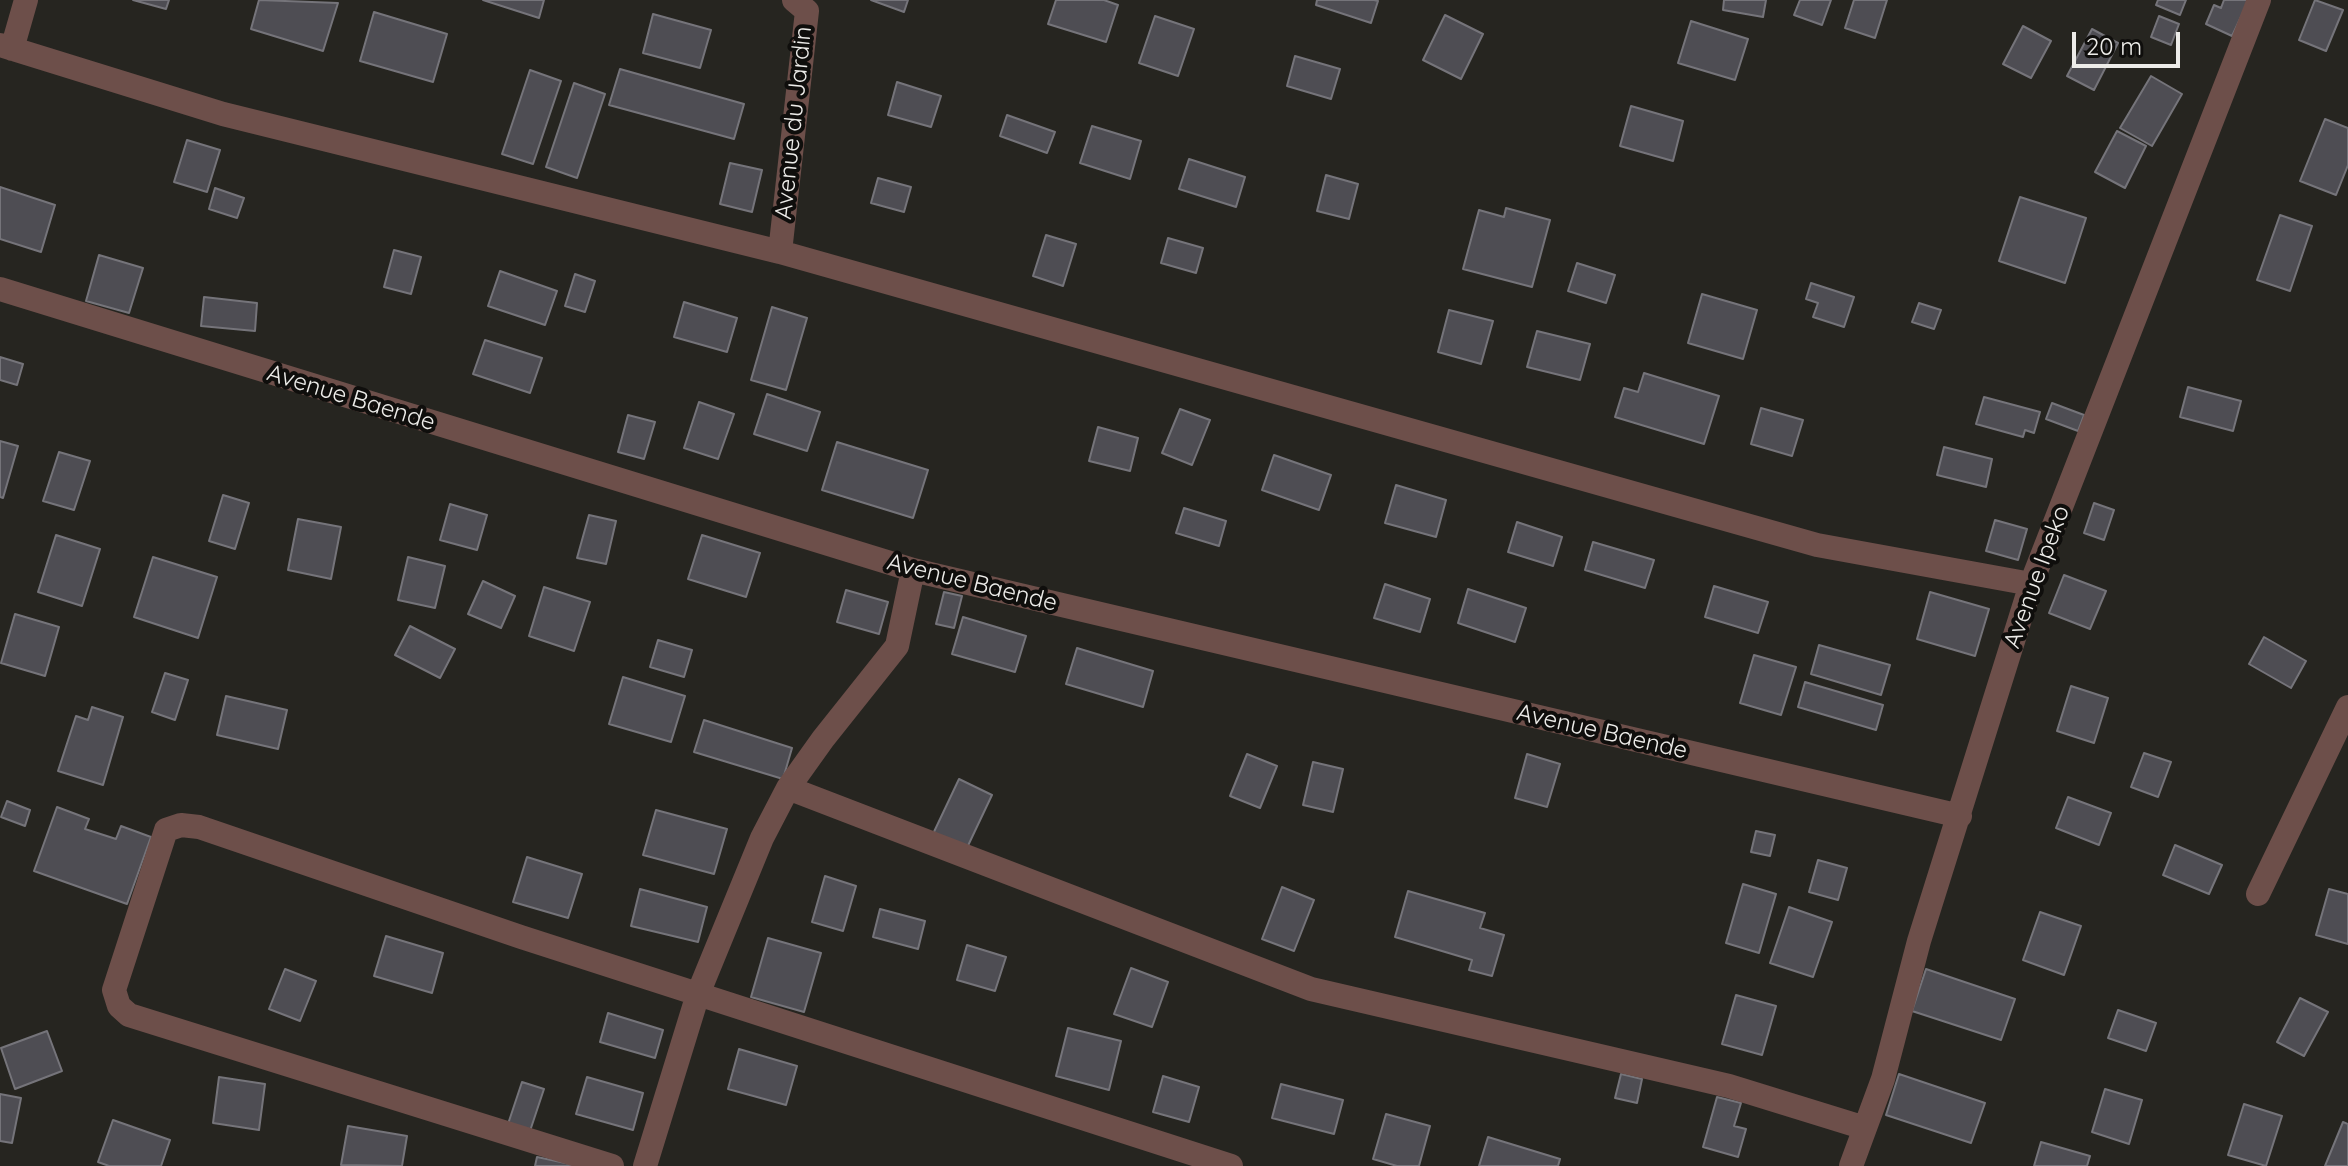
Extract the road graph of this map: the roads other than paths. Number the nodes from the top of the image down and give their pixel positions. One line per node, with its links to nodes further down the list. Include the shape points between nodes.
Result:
1 (26, 0): 4 (street)
2 (794, 0): 5 (street, Avenue du Jardin, via 807,11)
3 (2259, 0): 8 (street, Avenue Ipeko)
4 (6, 47): 5 (street, via 223,114)
5 (780, 252): 8 (street, via 1817,545)
6 (0, 289): 7 (street, Avenue Baende)
7 (913, 570): 10 (street, via 897,646); 11 (street, Avenue Baende)
8 (2031, 584): 11 (street, Avenue Ipeko)
9 (2348, 707): 12 (street)
10 (788, 788): 13 (street); 14 (street, via 1311,989 1729,1086)
11 (1960, 816): 14 (street, Avenue Ipeko)
12 (2258, 894)
13 (698, 994): 15 (street, via 199,827 166,830 114,990 129,1015); 16 (street); 17 (street)
14 (1865, 1128): 18 (street, Avenue Ipeko)
15 (612, 1166)
16 (645, 1166)
17 (1231, 1166)
18 (1851, 1166)

